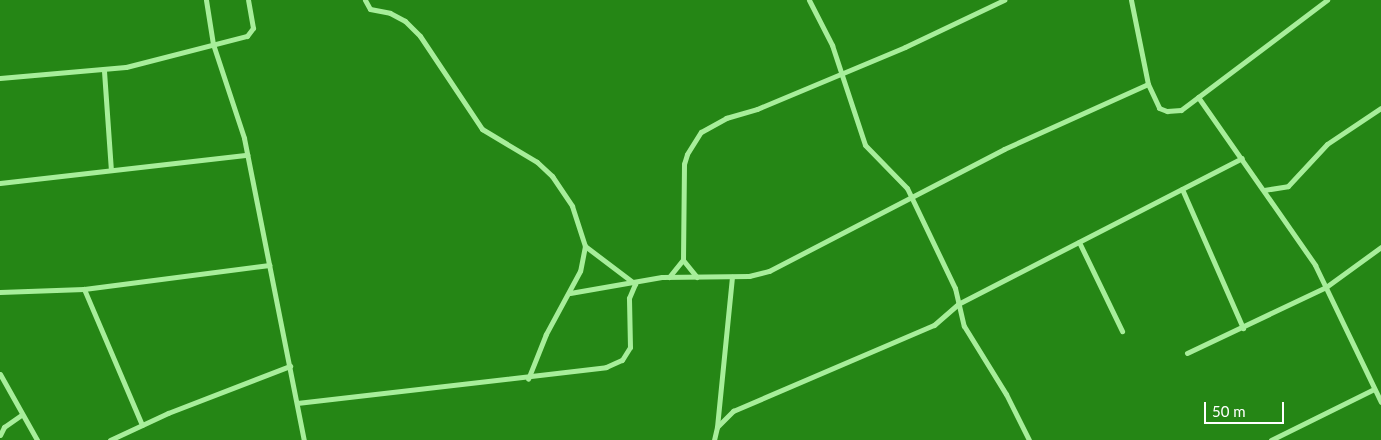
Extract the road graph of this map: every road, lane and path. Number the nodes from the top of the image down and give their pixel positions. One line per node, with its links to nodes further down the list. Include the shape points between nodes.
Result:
1 (206, 0): 8 (street)
2 (248, 0): 8 (street, via 251,34)
3 (365, 0): 23 (street, via 370,9 390,13 405,21 420,36 482,129 537,162 552,176 572,206)
4 (810, 0): 10 (street, via 827,33)
5 (1004, 0): 10 (street)
6 (1131, 0): 12 (street)
7 (1327, 0): 13 (street)
8 (213, 44): 9 (street); 15 (street, via 219,55)
9 (104, 71): 11 (street); 17 (street)
10 (840, 73): 21 (street, via 865,145 899,178); 25 (street, via 757,110 726,118 701,132 684,164)
11 (0, 78)
12 (1148, 84): 13 (street, via 1159,108 1167,111 1181,110); 21 (street)
13 (1198, 97): 16 (street)
14 (1381, 108): 20 (street, via 1328,144 1288,186)
15 (247, 155): 17 (street); 26 (street)
16 (1242, 158): 19 (street); 20 (street)
17 (112, 170): 18 (street)
18 (0, 183)
19 (1182, 189): 22 (street); 36 (street)
20 (1264, 190): 31 (street)
21 (911, 196): 27 (street, via 779,267 749,276); 35 (street, via 955,288)
22 (1079, 242): 35 (street); 37 (street)
23 (585, 246): 30 (street); 34 (street, via 580,271)
24 (1381, 247): 31 (street)
25 (683, 260): 28 (street); 29 (street)
26 (269, 265): 32 (street); 39 (street)
27 (732, 276): 29 (street); 47 (street)
28 (669, 277): 29 (street); 30 (street)
29 (697, 277)
30 (635, 284): 34 (street, via 605,285); 41 (street, via 629,298 630,347 622,360 606,367)
31 (1326, 286): 36 (street); 42 (street)
32 (84, 288): 33 (street); 46 (street)
33 (0, 292)
34 (570, 293): 41 (street, via 546,334)
35 (958, 304): 47 (street, via 925,329 734,411); 53 (street, via 964,326 1006,394)
36 (1243, 328): 38 (street)
37 (1122, 331)
38 (1187, 353)
39 (290, 366): 44 (street); 46 (street)
40 (0, 374): 45 (street)
41 (528, 379): 44 (street)
42 (1374, 389): 43 (street); 54 (street)
43 (1381, 402)
44 (297, 404): 51 (street)
45 (21, 415): 48 (street, via 4,427); 49 (street)
46 (142, 425): 50 (street)
47 (717, 427): 52 (street)
48 (0, 434)
49 (37, 440)
50 (110, 440)
51 (304, 440)
52 (714, 440)
53 (1028, 440)
54 (1271, 440)

